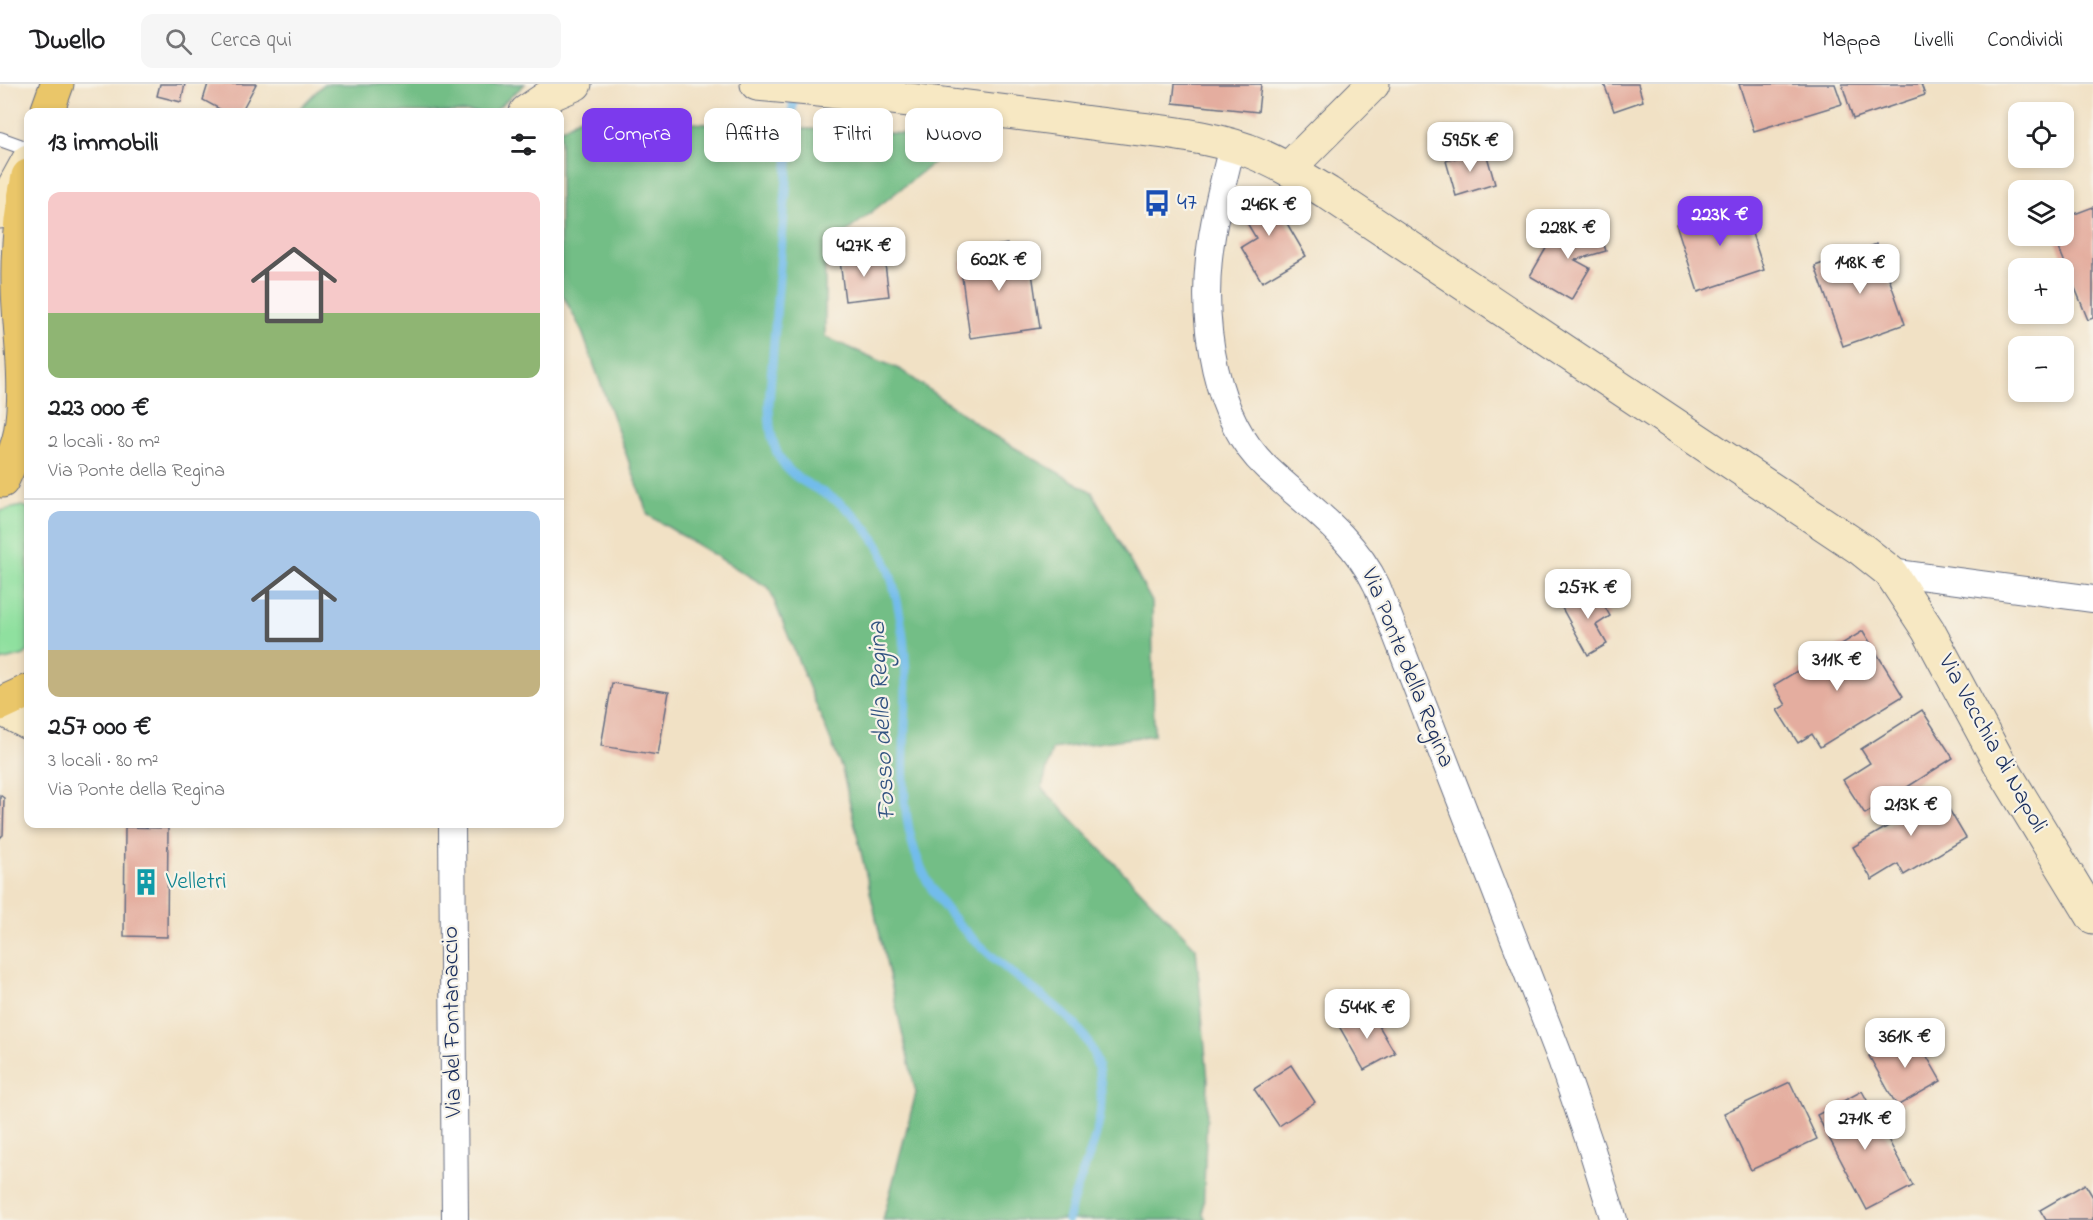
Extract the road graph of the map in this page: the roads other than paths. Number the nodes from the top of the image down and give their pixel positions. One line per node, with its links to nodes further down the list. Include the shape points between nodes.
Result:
1 (57, 84): 6 (main road)
2 (75, 84): 7 (main road)
3 (575, 84): 8 (street)
4 (757, 84): 10 (street, via 863,94 1176,135)
5 (1373, 84): 13 (street)
6 (48, 108)
7 (72, 108)
8 (532, 108)
9 (0, 139): 11 (lane)
10 (1232, 146): 13 (street); 25 (street, Via Ponte della Regina, via 1214,220 1208,277 1214,365 1226,404 1255,456 1344,537 1374,580 1561,1060)
11 (24, 148)
12 (24, 168): 15 (street)
13 (1288, 169): 17 (street)
14 (24, 200): 16 (main road, via 18,257 22,417)
15 (0, 212)
16 (10, 480)
17 (1890, 572): 18 (street); 23 (street, Via Vecchia di Napoli, via 1928,630 1994,754)
18 (2093, 599)
19 (24, 693): 20 (main road)
20 (0, 704): 21 (street)
21 (24, 721)
22 (452, 828): 24 (street, Via del Fontanaccio)
23 (2093, 917)
24 (455, 1220)
25 (1614, 1220)

